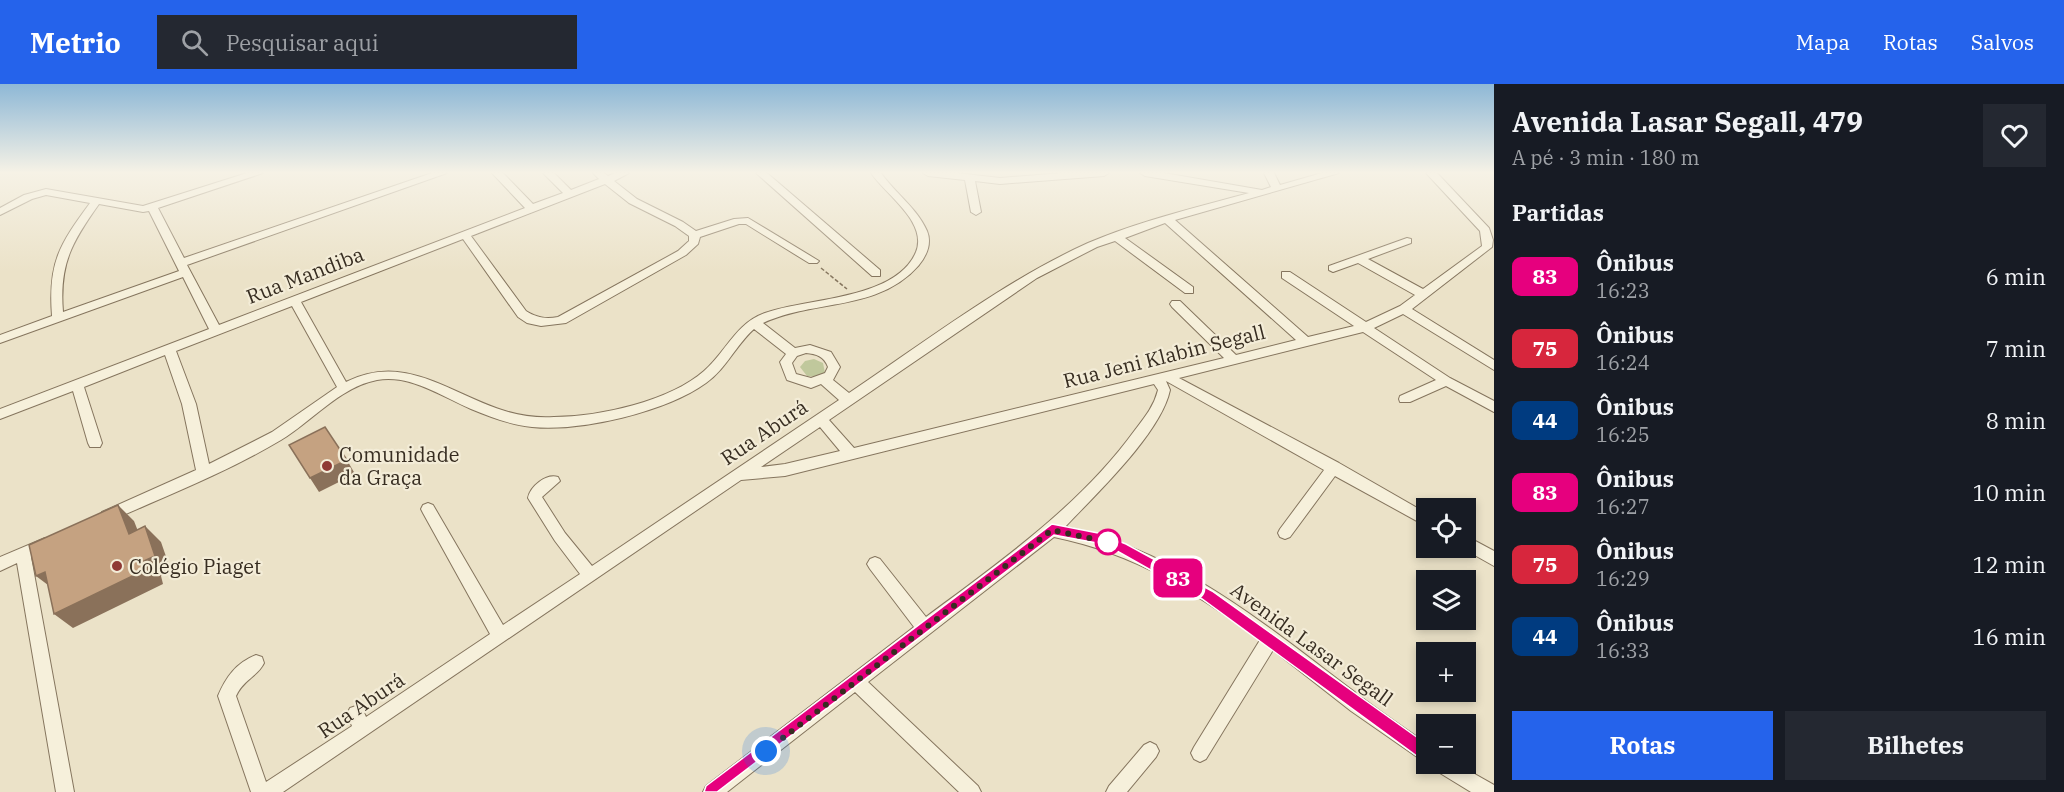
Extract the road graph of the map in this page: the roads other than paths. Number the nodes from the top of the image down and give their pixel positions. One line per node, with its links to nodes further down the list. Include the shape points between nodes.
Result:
1 (92, 206): 32 (street, via 58,264)
2 (118, 206): 13 (street)
3 (155, 206): 13 (street)
4 (351, 206): 23 (street)
5 (529, 206): 14 (street)
6 (539, 206): 14 (street, Rua Mandiba)
7 (643, 206): 18 (street)
8 (799, 206): 25 (street)
9 (903, 206): 33 (street, via 921,229 923,246 902,276 889,286 856,297)
10 (975, 206): 15 (street)
11 (1212, 206): 16 (street, Rua Aburá)
12 (1465, 206): 28 (street, Rua Jeni Klabin Segall, via 1485,230 1487,247)
13 (152, 207): 23 (street)
14 (532, 209): 17 (street, Rua Mandiba)
15 (976, 212)
16 (1167, 219): 19 (street, Rua Aburá); 37 (street)
17 (465, 235): 18 (street, via 522,314 543,323 562,320 682,253 691,246); 29 (street, Rua Mandiba)
18 (695, 235): 22 (street, via 748,221)
19 (1117, 237): 27 (street); 48 (street, Rua Aburá, via 1033,275)
20 (1407, 241): 21 (street)
21 (1358, 258): 24 (street); 28 (street)
22 (813, 261)
23 (184, 267): 32 (street); 35 (street)
24 (1333, 268)
25 (876, 273)
26 (1286, 275): 34 (street)
27 (1189, 290)
28 (1423, 294): 31 (street, Rua Jeni Klabin Segall)
29 (294, 299): 35 (street, Rua Mandiba); 46 (street)
30 (1176, 304): 40 (street)
31 (1404, 309): 34 (street, Rua Jeni Klabin Segall); 41 (street)
32 (58, 318): 36 (street)
33 (753, 322): 39 (street); 46 (street, via 723,361 699,381 646,404 592,417 520,421 392,374 367,378)
34 (1363, 328): 37 (street, Rua Jeni Klabin Segall); 44 (street)
35 (216, 331): 38 (street, Rua Mandiba)
36 (0, 339)
37 (1305, 341): 40 (street, Rua Jeni Klabin Segall)
38 (169, 350): 45 (street, Rua Mandiba); 55 (street, via 189,404)
39 (793, 353): 43 (street, via 786,362 791,377 812,383); 43 (street, via 812,349 830,357 833,372)
40 (1233, 359): 42 (street, Rua Jeni Klabin Segall)
41 (1494, 366)
42 (1163, 378): 53 (street, Rua Jeni Klabin Segall); 54 (street); 61 (street, via 1161,404 1126,453)
43 (825, 380): 48 (street)
44 (1446, 381): 47 (street); 49 (street)
45 (77, 384): 50 (street, Rua Mandiba); 52 (street)
46 (344, 389): 55 (street, via 275,437)
47 (1404, 399)
48 (848, 400): 51 (street, Rua Aburá)
49 (1494, 407)
50 (0, 414)
51 (821, 419): 53 (street); 56 (street, Rua Aburá)
52 (95, 443)
53 (850, 453): 56 (street, Rua Jeni Klabin Segall, via 784,470)
54 (1334, 467): 59 (street); 62 (street)
55 (204, 473): 60 (street)
56 (736, 476): 69 (street, Rua Aburá)
57 (553, 481): 69 (street, via 535,498)
58 (428, 509): 71 (street)
59 (1416, 514)
60 (99, 520)
61 (1052, 530): 70 (street); 72 (street, Avenida Lasar Segall, via 1098,538 1122,548 1207,595)
62 (1285, 533)
63 (55, 539): 65 (street)
64 (1476, 548): 66 (street)
65 (23, 554): 67 (street); 79 (street)
66 (1494, 559)
67 (0, 564)
68 (875, 564): 70 (street)
69 (590, 574): 71 (street, Rua Aburá)
70 (925, 628): 74 (street)
71 (500, 636): 81 (street, Rua Aburá, via 359,722)
72 (1270, 638): 75 (street, Avenida Lasar Segall); 77 (street)
73 (256, 663): 80 (street, via 235,678 227,696)
74 (857, 682): 82 (street); 83 (street)
75 (1416, 746)
76 (1150, 751): 84 (street)
77 (1200, 753)
78 (1459, 774): 85 (street)
79 (65, 792)
80 (260, 792)
81 (267, 792)
82 (712, 792)
83 (972, 792)
84 (1115, 792)
85 (1489, 792)

